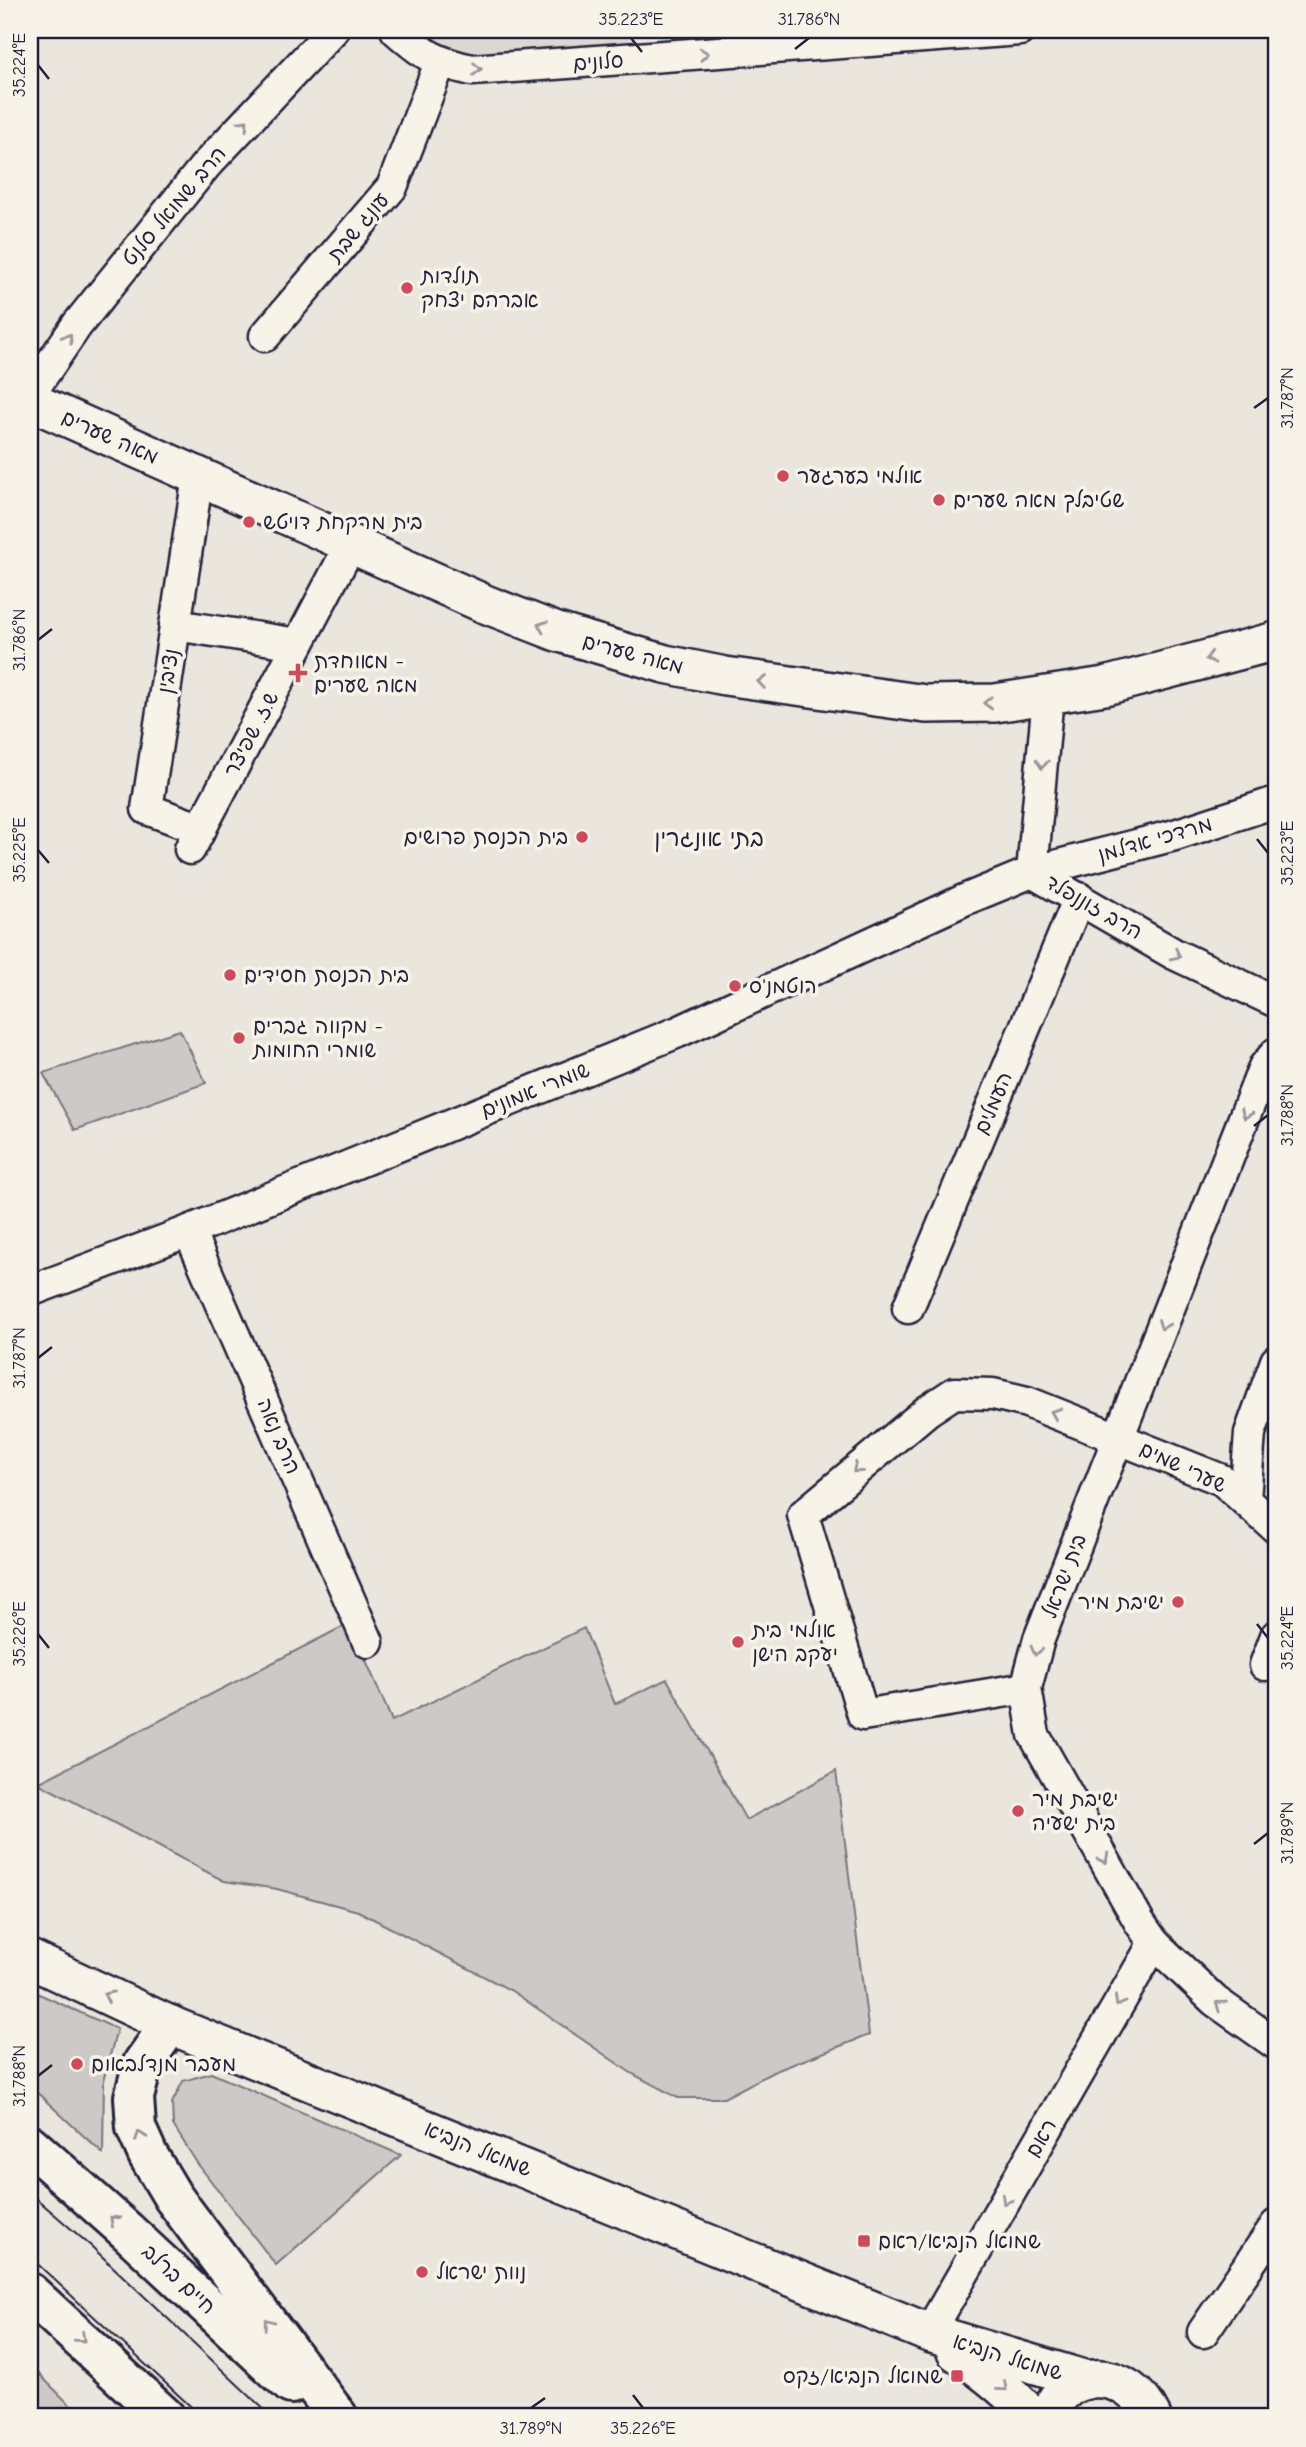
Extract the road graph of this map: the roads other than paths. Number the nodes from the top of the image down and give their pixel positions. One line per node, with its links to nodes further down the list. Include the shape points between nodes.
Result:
1 (333, 30): 7 (street, הרב שמואל סלנט, one-way to 1, via 77,325 206,165)
2 (396, 30): 5 (street, סלונים)
3 (1020, 30): 4 (street, סלונים)
4 (773, 39): 5 (street, סלונים, one-way to 4, via 472,70)
5 (440, 63): 6 (street, עונג שבת, via 392,187)
6 (265, 337)
7 (30, 394)
8 (30, 401): 9 (street, מאה שערים)
9 (198, 476): 10 (street, מאה שערים); 11 (street, נציבין)
10 (351, 544): 13 (street, ש.ז. שפיצר); 14 (street, מאה שערים, one-way to 10, via 995,703 926,704 665,664 557,632)
11 (175, 625): 13 (street); 16 (street, נציבין, via 147,809)
12 (1276, 641): 14 (street, מאה שערים, one-way to 14, via 1105,686)
13 (298, 644): 16 (street, ש.ז. שפיצר)
14 (1048, 696): 17 (street, הרב זוננפלד, one-way to 17)
15 (1276, 802): 17 (street, מרדכי אדלמן, via 1175,835)
16 (196, 839)
17 (1032, 872): 18 (street, הרב זוננפלד); 21 (street, שומרי אמונים, via 678,1032)
18 (1079, 898): 19 (street, הרב זוננפלד, one-way to 19, via 1174,954); 23 (street, העמלים)
19 (1276, 1002)
20 (1276, 1053): 25 (street, בית ישראל, one-way to 25, via 1264,1067)
21 (189, 1231): 22 (street, שומרי אמונים); 29 (street, הרב נאה)
22 (30, 1291)
23 (908, 1308)
24 (1276, 1361): 26 (street, via 1250,1433)
25 (1119, 1438): 26 (street, שערי שמים, via 1222,1480); 31 (street, בית ישראל, one-way to 31, via 1039,1639); 31 (street, שערי שמים, one-way to 31, via 1027,1402 993,1394 954,1393 803,1514 863,1715)
26 (1245, 1500): 27 (street, שערי שמים)
27 (1276, 1528)
28 (1276, 1636): 30 (street)
29 (368, 1642)
30 (1265, 1665)
31 (1026, 1688): 32 (street, בית ישראל, one-way to 32, via 1034,1735)
32 (1153, 1943): 35 (street, בית ישראל, one-way to 32, via 1215,2001); 40 (street, ראם, one-way to 40)
33 (30, 1959): 34 (street, שמואל הנביא, one-way to 33)
34 (170, 2025): 40 (street, שמואל הנביא); 44 (highway, one-way to 34, via 173,2197 136,2128 134,2097 143,2063)
35 (1276, 2044)
36 (30, 2145): 43 (highway, חיים ברלב, one-way to 36)
37 (1276, 2225): 39 (street)
38 (30, 2293): 42 (highway, one-way to 42)
39 (1203, 2332)
40 (929, 2333): 41 (street, שמואל הנביא); 45 (street, שמואל הנביא, one-way to 45, via 989,2375)
41 (1087, 2380): 46 (street, via 1057,2399); 47 (street, שמואל הנביא, via 1120,2382 1134,2390)
42 (165, 2417)
43 (325, 2417)
44 (338, 2417)
45 (1032, 2417)
46 (1048, 2417)
47 (1152, 2417)

